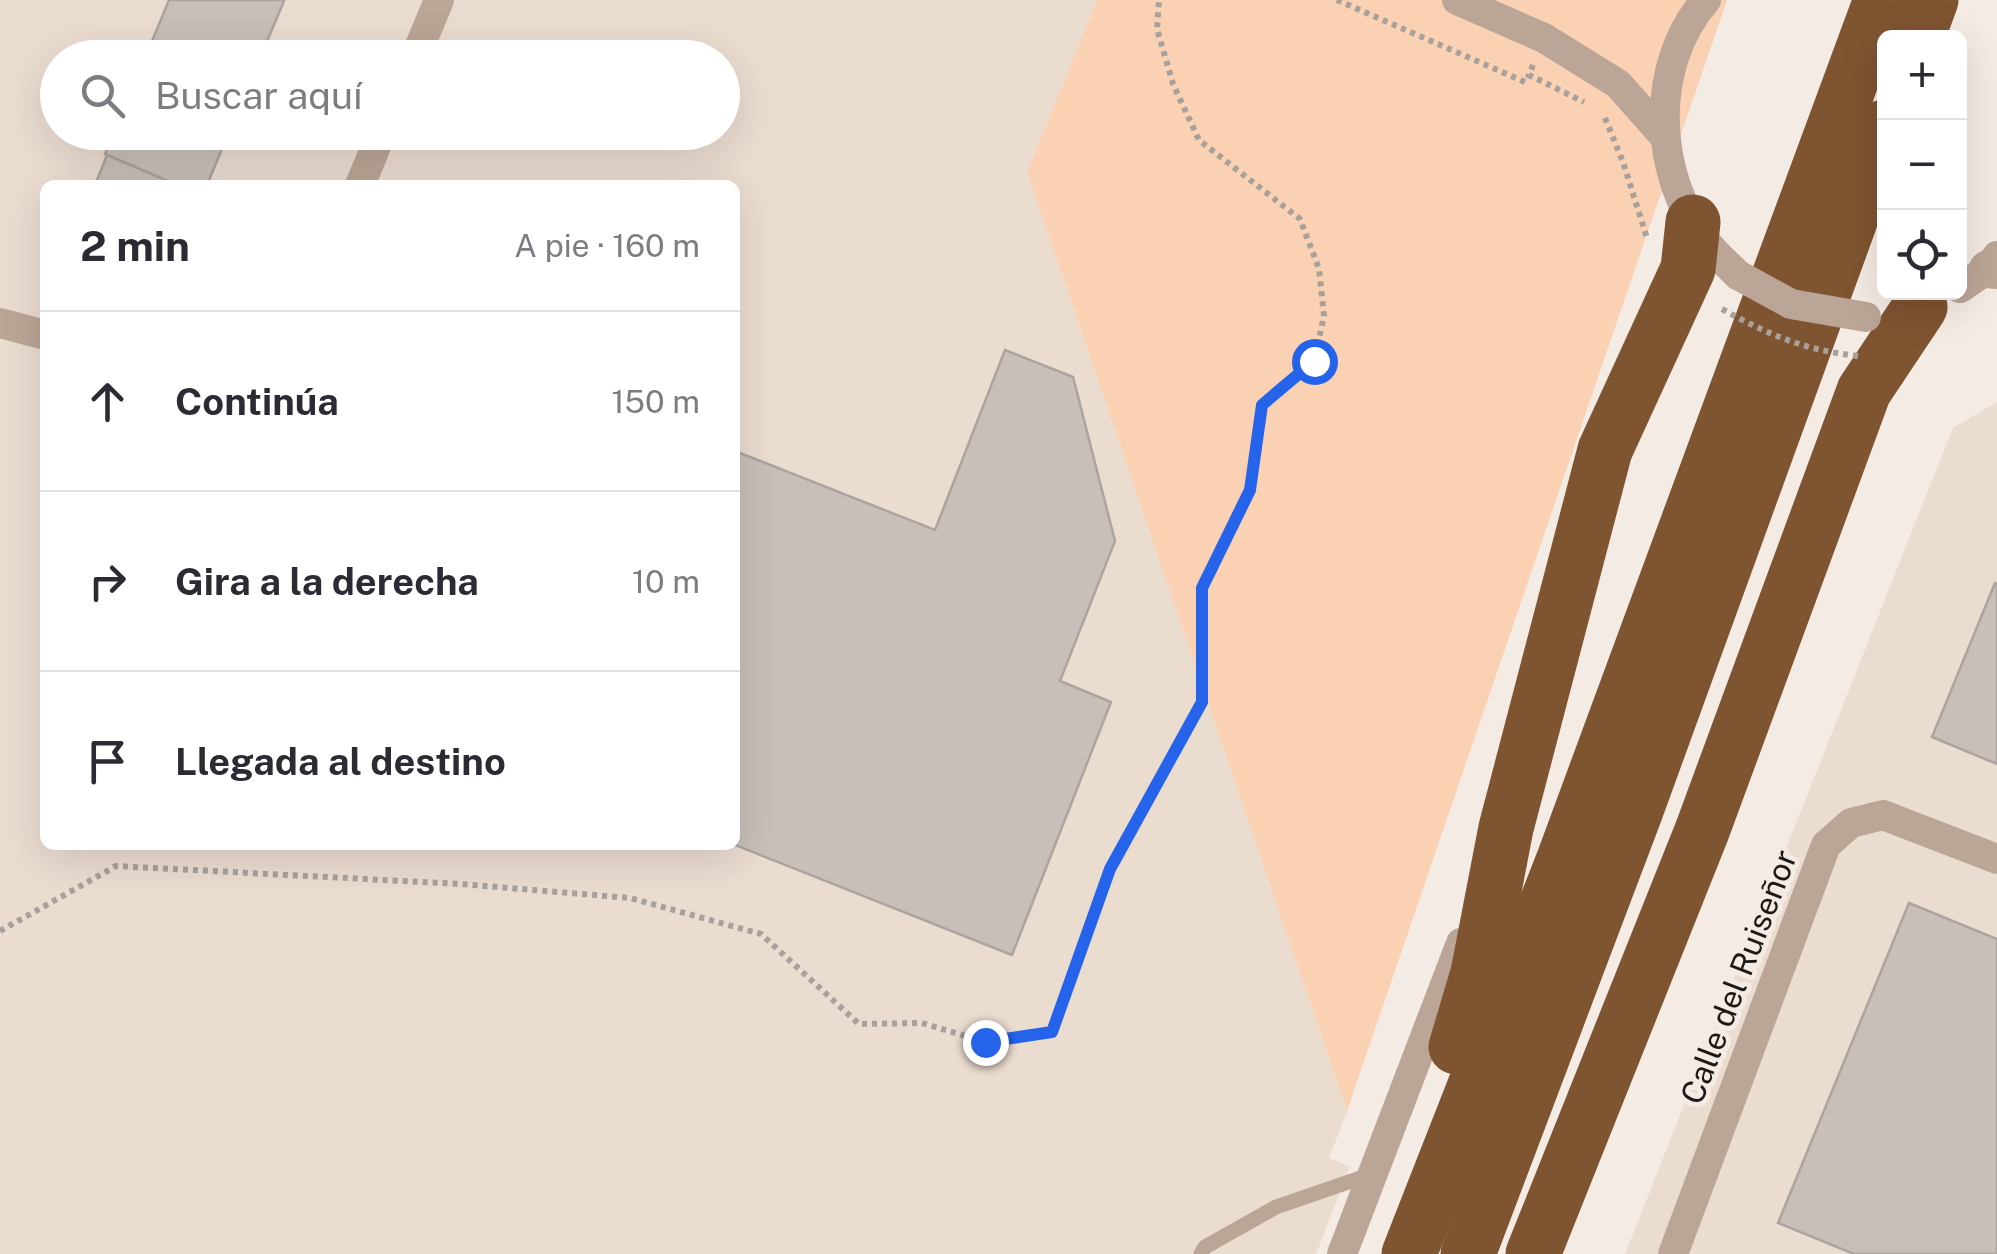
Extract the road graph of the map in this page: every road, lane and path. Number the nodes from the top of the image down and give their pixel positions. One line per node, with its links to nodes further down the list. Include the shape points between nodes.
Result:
1 (439, 0): 10 (street)
2 (1159, 0): 24 (path, via 1156,29 1200,140 1300,219 1319,269 1324,316 1314,361 1262,405 1250,490 1202,588 1202,702 1110,869 1052,1032 985,1042 922,1023 859,1024 761,934 630,898 116,866)
3 (1337, 0): 11 (path, via 1525,82)
4 (1457, 0): 9 (street)
5 (1706, 0): 14 (street, via 1688,20 1670,62)
6 (1881, 0): 29 (highway, via 1564,859)
7 (1931, 0): 8 (highway)
8 (1920, 30)
9 (1544, 38): 11 (path); 14 (street, via 1618,84)
10 (422, 40)
11 (1529, 75): 12 (path)
12 (1588, 104)
13 (1602, 111): 18 (path, via 1623,162)
14 (1665, 137): 18 (street)
15 (1877, 146): 30 (highway)
16 (375, 150): 17 (street)
17 (362, 180)
18 (1671, 236): 19 (street, bridge, via 1706,243 1738,275 1790,304 1866,316); 22 (highway, via 1688,269 1605,450)
19 (1968, 280): 31 (highway, via 1864,391 1702,831)
20 (0, 322): 21 (street)
21 (40, 334)
22 (1506, 828): 25 (street); 28 (highway, via 1478,973)
23 (1997, 859): 32 (street, Calle del Ruiseñor, via 1883,815 1852,823 1826,845)
24 (0, 931)
25 (1372, 1174): 26 (lane, via 1276,1206); 27 (street)
26 (1201, 1254)
27 (1342, 1254)
28 (1391, 1254)
29 (1410, 1254)
30 (1468, 1254)
31 (1534, 1254)
32 (1672, 1254)

